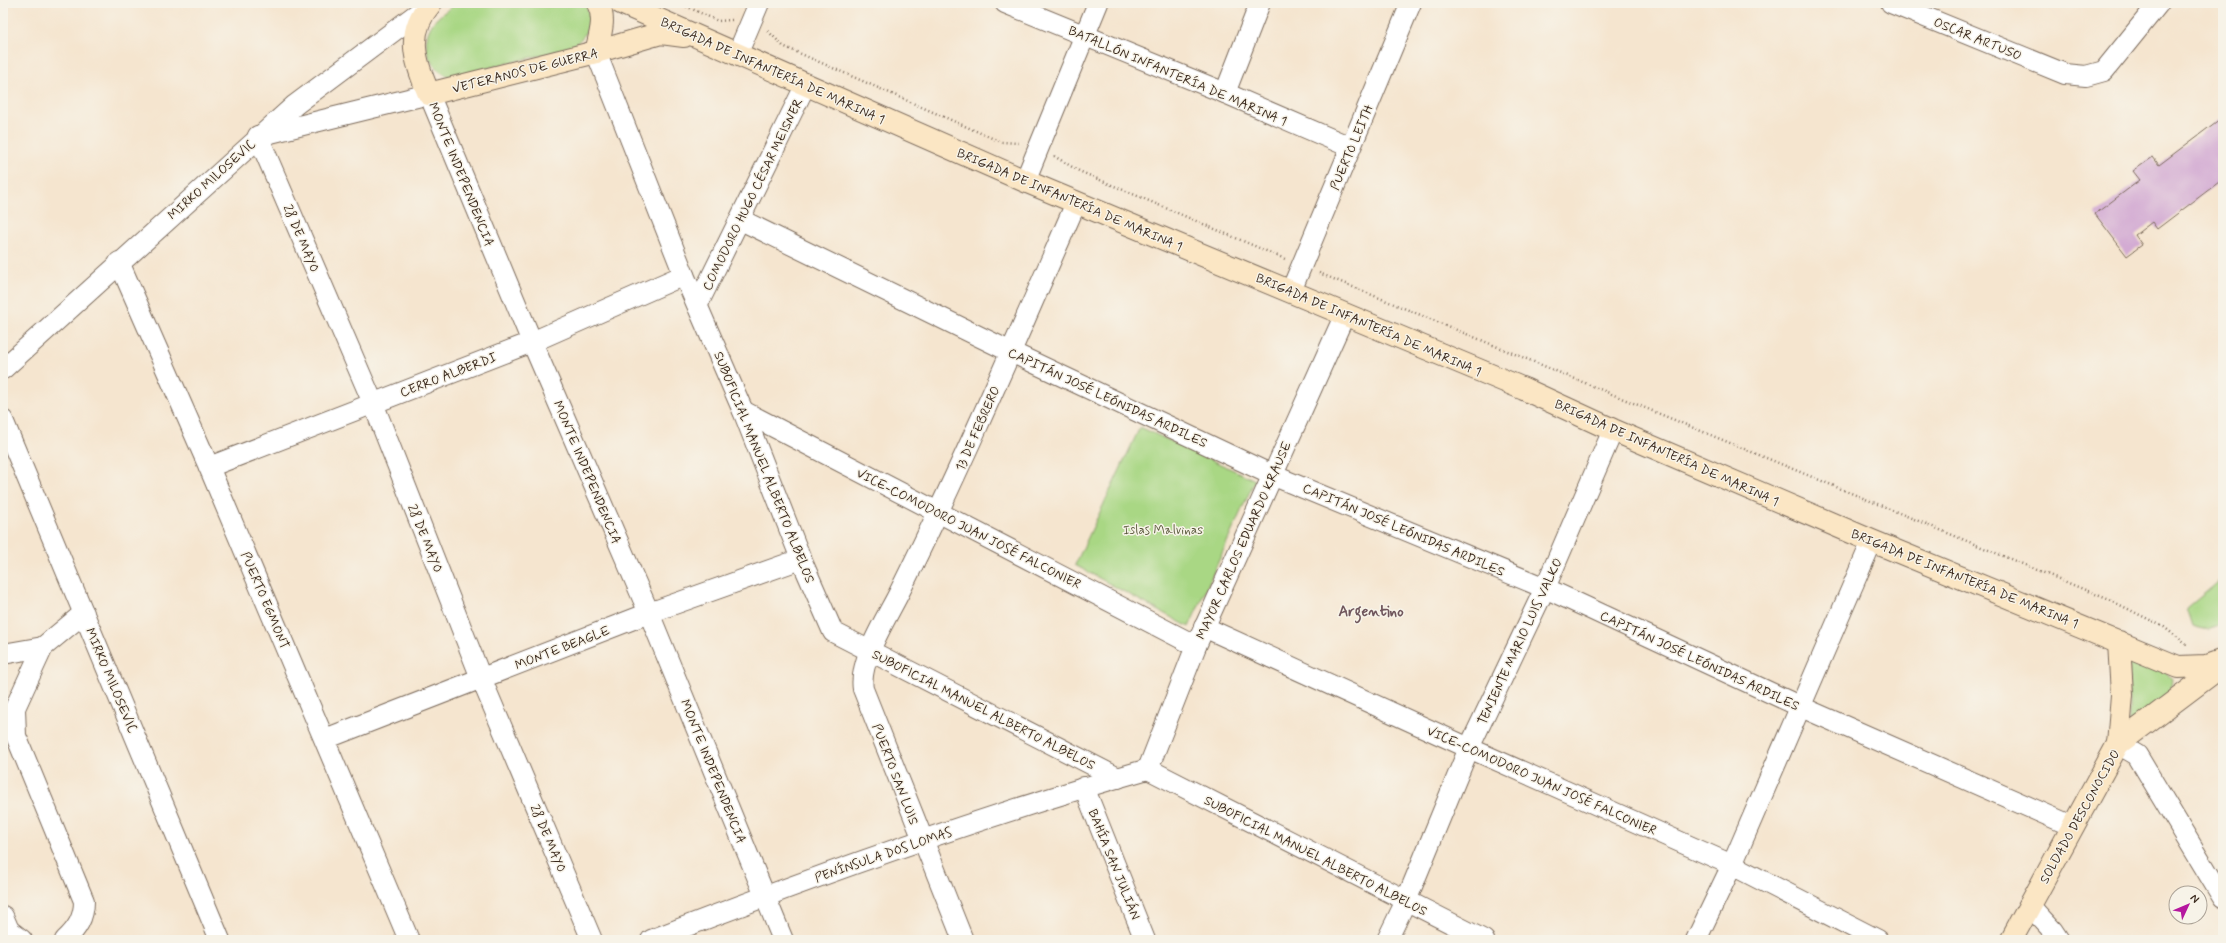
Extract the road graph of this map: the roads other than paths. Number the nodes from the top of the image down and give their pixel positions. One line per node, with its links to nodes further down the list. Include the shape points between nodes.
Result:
1 (598, 3): 13 (street, via 603,19)
2 (621, 3): 12 (street, BRIGADA DE INFANTERÍA DE MARINA 1)
3 (759, 3): 14 (street)
4 (1005, 3): 11 (street, BATALLÓN INFANTERÍA DE MARINA 1)
5 (1098, 3): 11 (street)
6 (1260, 3): 16 (street)
7 (1411, 3): 19 (street, PUERTO LEITH)
8 (1891, 3): 9 (street, OSCAR ARTUSO, via 2065,74 2086,76 2104,71)
9 (2159, 3)
10 (430, 4): 17 (street, MONTE INDEPENDENCIA, via 420,21 414,45 415,61); 18 (street, MIRKO MILOSEVIC, via 295,105)
11 (1084, 36): 16 (street, BATALLÓN INFANTERÍA DE MARINA 1); 20 (street)
12 (699, 38): 13 (street, VETERANOS DE GUERRA, via 661,33); 14 (street, BRIGADA DE INFANTERÍA DE MARINA 1)
13 (596, 52): 17 (street, VETERANOS DE GUERRA); 24 (street, SUBOFICIAL MANUEL ALBERTO ALBELOS)
14 (737, 55): 15 (street, BRIGADA DE INFANTERÍA DE MARINA 1)
15 (806, 84): 20 (street, BRIGADA DE INFANTERÍA DE MARINA 1); 22 (street, COMODORO HUGO CÉSAR MEISNER)
16 (1225, 93): 19 (street, BATALLÓN INFANTERÍA DE MARINA 1)
17 (429, 94): 18 (street, VETERANOS DE GUERRA); 28 (street, MONTE INDEPENDENCIA)
18 (258, 136): 23 (street, MIRKO MILOSEVIC); 31 (street, 28 DE MAYO)
19 (1350, 147): 25 (street, PUERTO LEITH)
20 (1025, 181): 21 (street, BRIGADA DE INFANTERÍA DE MARINA 1)
21 (1076, 203): 25 (street, BRIGADA DE INFANTERÍA DE MARINA 1); 29 (street, 13 DE FEBRERO)
22 (741, 220): 26 (street, COMODORO HUGO CÉSAR MEISNER); 29 (street, CAPITÁN JOSÉ LEÓNIDAS ARDILES)
23 (119, 262): 30 (street, MIRKO MILOSEVIC); 35 (street, PUERTO EGMONT)
24 (684, 275): 26 (street, SUBOFICIAL MANUEL ALBERTO ALBELOS); 28 (street, CERRO ALBERDI)
25 (1291, 291): 27 (street, BRIGADA DE INFANTERÍA DE MARINA 1)
26 (698, 304): 32 (street, SUBOFICIAL MANUEL ALBERTO ALBELOS)
27 (1345, 314): 34 (street, BRIGADA DE INFANTERÍA DE MARINA 1, via 1524,389); 36 (street, MAYOR CARLOS EDUARDO KRAUSE)
28 (532, 342): 31 (street, CERRO ALBERDI); 41 (street, MONTE INDEPENDENCIA)
29 (1011, 352): 36 (street, CAPITÁN JOSÉ LEÓNIDAS ARDILES); 37 (street, 13 DE FEBRERO)
30 (3, 369)
31 (372, 403): 35 (street, CERRO ALBERDI); 51 (street, 28 DE MAYO)
32 (743, 411): 37 (street, VICE-COMODORO JUAN JOSÉ FALCONIER); 39 (street, SUBOFICIAL MANUEL ALBERTO ALBELOS)
33 (3, 420): 42 (street, MIRKO MILOSEVIC)
34 (1613, 430): 38 (street, BRIGADA DE INFANTERÍA DE MARINA 1); 40 (street, TENIENTE MARIO LUIS VALKO)
35 (209, 467): 54 (street, PUERTO EGMONT)
36 (1272, 475): 40 (street, CAPITÁN JOSÉ LEÓNIDAS ARDILES); 43 (street, MAYOR CARLOS EDUARDO KRAUSE)
37 (939, 512): 45 (street, VICE-COMODORO JUAN JOSÉ FALCONIER); 47 (street, 13 DE FEBRERO)
38 (1872, 541): 44 (street, BRIGADA DE INFANTERÍA DE MARINA 1); 52 (street)
39 (801, 559): 41 (street, MONTE BEAGLE); 47 (street, SUBOFICIAL MANUEL ALBERTO ALBELOS, via 833,632)
40 (1545, 588): 52 (street, CAPITÁN JOSÉ LEÓNIDAS ARDILES); 56 (street, TENIENTE MARIO LUIS VALKO)
41 (649, 613): 51 (street, MONTE BEAGLE); 63 (street, MONTE INDEPENDENCIA)
42 (84, 614): 46 (street); 70 (street, MIRKO MILOSEVIC)
43 (1204, 627): 45 (street, MAYOR CARLOS EDUARDO KRAUSE); 56 (street, VICE-COMODORO JUAN JOSÉ FALCONIER)
44 (2119, 642): 49 (street, BRIGADA DE INFANTERÍA DE MARINA 1, via 2178,667 2206,666); 55 (street, via 2122,695)
45 (1196, 646): 57 (street, MAYOR CARLOS EDUARDO KRAUSE)
46 (44, 647): 48 (street); 53 (street, via 15,708)
47 (871, 651): 58 (street, SUBOFICIAL MANUEL ALBERTO ALBELOS); 61 (street, PUERTO SAN LUIS, via 861,680 862,689)
48 (3, 654)
49 (2223, 660)
50 (2223, 665): 55 (street, SOLDADO DESCONOCIDO)
51 (481, 678): 54 (street, MONTE BEAGLE); 72 (street, 28 DE MAYO)
52 (1799, 706): 60 (street, CAPITÁN JOSÉ LEÓNIDAS ARDILES); 62 (street)
53 (9, 733): 69 (street, via 84,900 84,912 76,930)
54 (325, 739): 71 (street, PUERTO EGMONT)
55 (2118, 744): 60 (street, SOLDADO DESCONOCIDO); 64 (street, via 2137,755)
56 (1469, 748): 62 (street, VICE-COMODORO JUAN JOSÉ FALCONIER); 65 (street, TENIENTE MARIO LUIS VALKO)
57 (1148, 769): 58 (street, PENÍNSULA DOS LOMAS); 65 (street, SUBOFICIAL MANUEL ALBERTO ALBELOS)
58 (1118, 778): 59 (street, PENÍNSULA DOS LOMAS)
59 (1084, 787): 61 (street, PENÍNSULA DOS LOMAS); 76 (street, BAHÍA SAN JULIÁN)
60 (2072, 826): 66 (street, SOLDADO DESCONOCIDO)
61 (922, 839): 63 (street, PENÍNSULA DOS LOMAS); 75 (street, PUERTO SAN LUIS)
62 (1732, 865): 79 (street); 80 (street, VICE-COMODORO JUAN JOSÉ FALCONIER)
63 (766, 895): 73 (street, PENÍNSULA DOS LOMAS); 74 (street, MONTE INDEPENDENCIA)
64 (2223, 898)
65 (1406, 901): 77 (street, TENIENTE MARIO LUIS VALKO); 78 (street, SUBOFICIAL MANUEL ALBERTO ALBELOS)
66 (2029, 905): 81 (street, SOLDADO DESCONOCIDO); 82 (street)
67 (3, 916): 68 (street, via 9,930)
68 (22, 940)
69 (65, 940)
70 (220, 940)
71 (409, 940)
72 (592, 940)
73 (651, 940)
74 (783, 940)
75 (963, 940)
76 (1145, 940)
77 (1387, 940)
78 (1484, 940)
79 (1696, 940)
80 (1878, 940)
81 (2011, 940)
82 (2059, 940)

